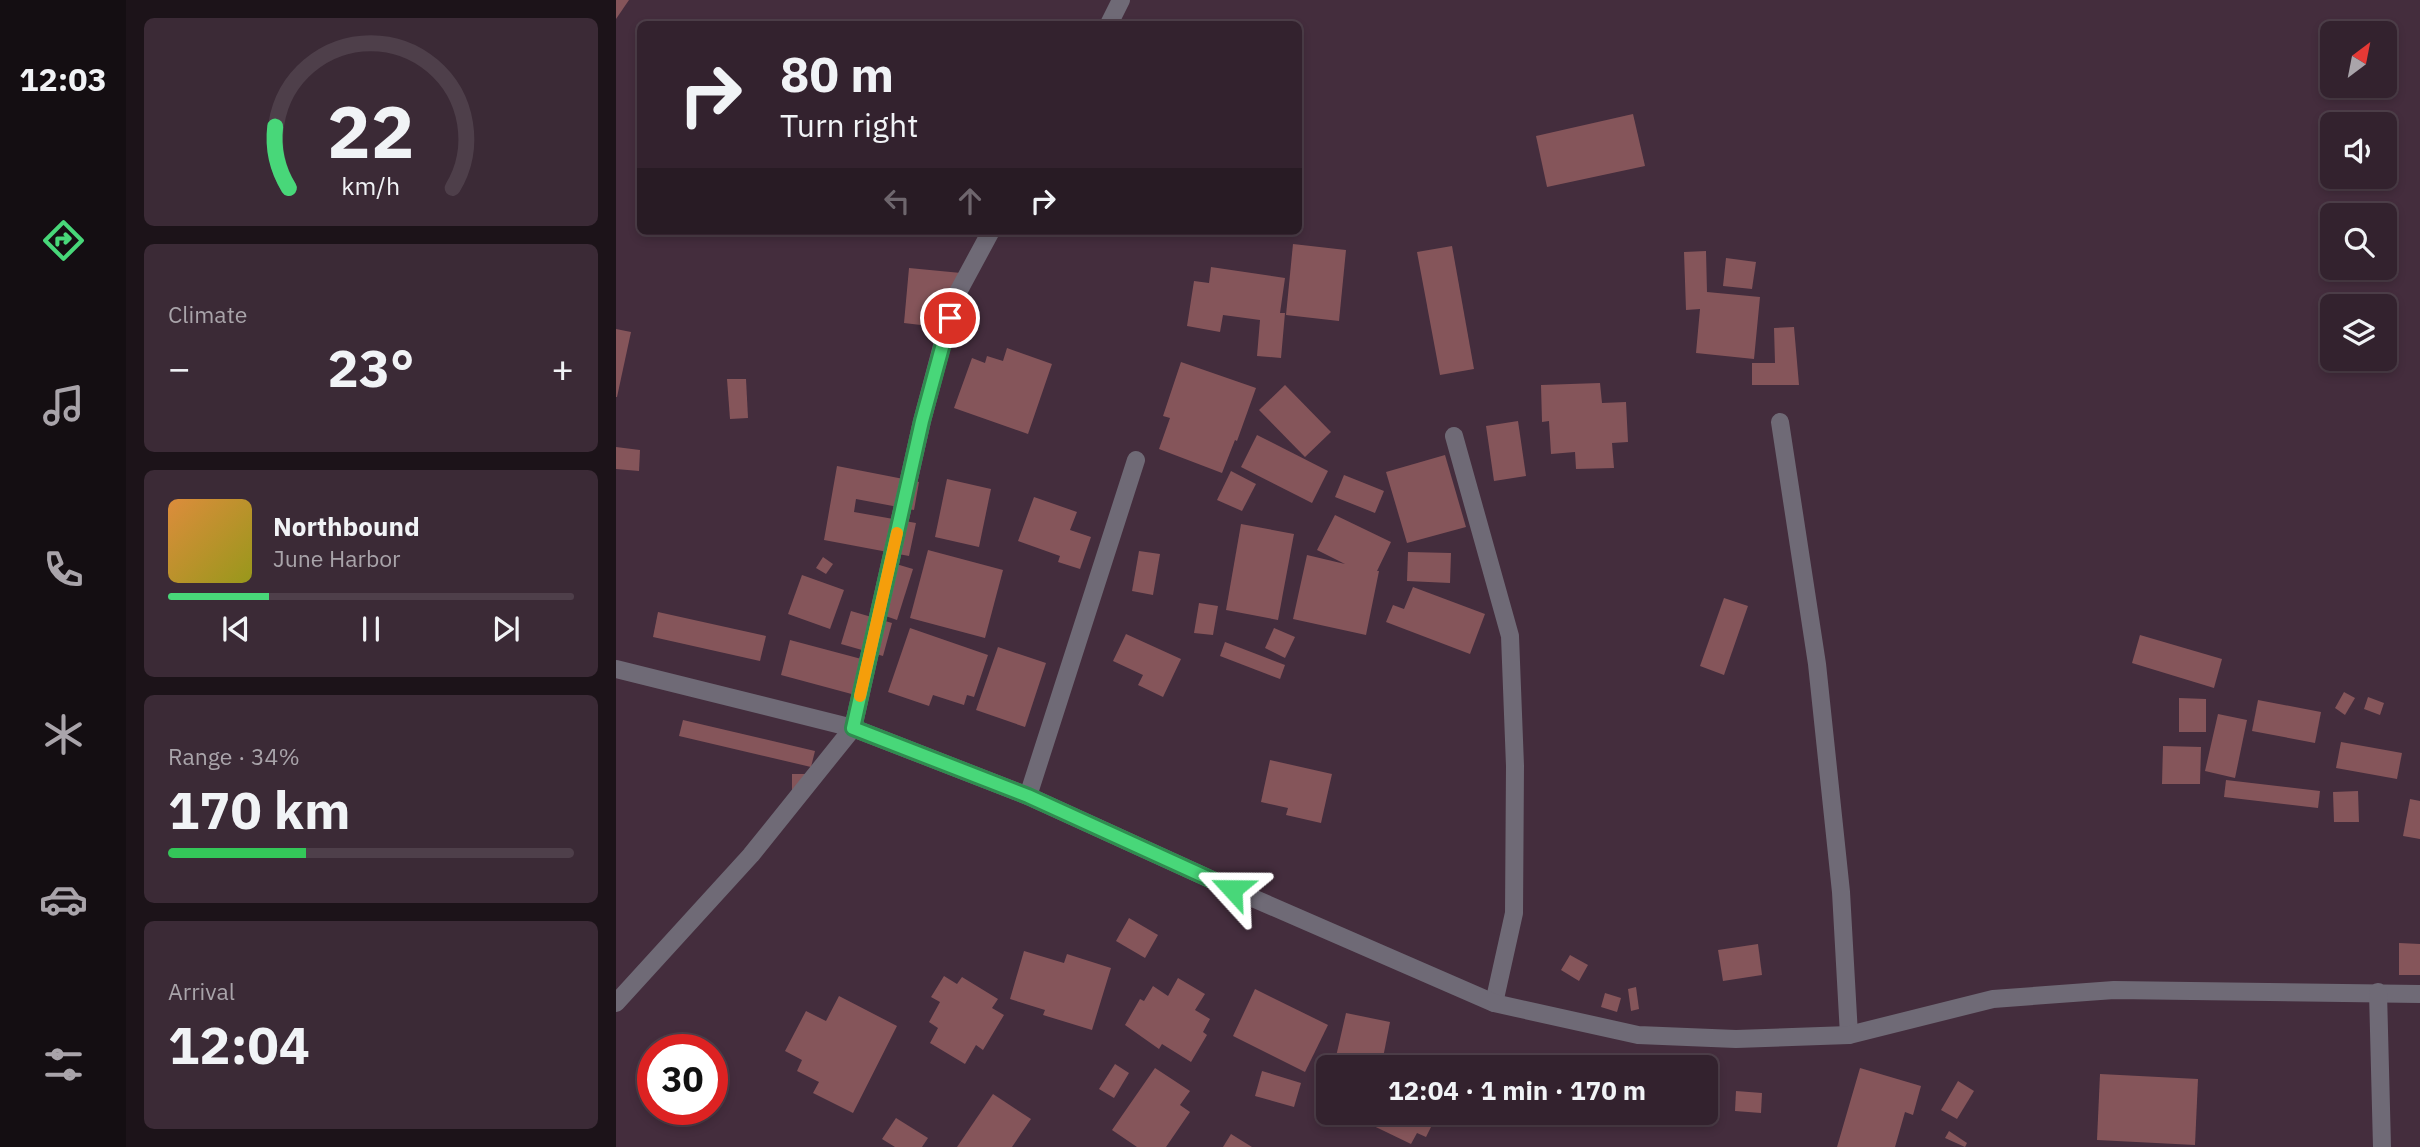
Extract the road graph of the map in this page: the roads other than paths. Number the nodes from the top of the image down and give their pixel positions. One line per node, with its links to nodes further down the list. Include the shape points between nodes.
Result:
1 (1121, 0): 2 (street)
2 (1110, 21)
3 (989, 235): 8 (street, via 957,294 943,342)
4 (1780, 422): 14 (street, via 1817,664 1841,892)
5 (1454, 436): 13 (street, via 1510,636 1514,913)
6 (1136, 460): 9 (street)
7 (616, 669): 8 (street)
8 (853, 728): 9 (street); 12 (street, via 751,855)
9 (1028, 796): 13 (street)
10 (2378, 992): 11 (street); 14 (street, via 2114,990 1993,999); 15 (street)
11 (2420, 994)
12 (616, 1003)
13 (1494, 1003): 14 (street, via 1638,1035 1736,1040)
14 (1849, 1035)
15 (2382, 1147)

